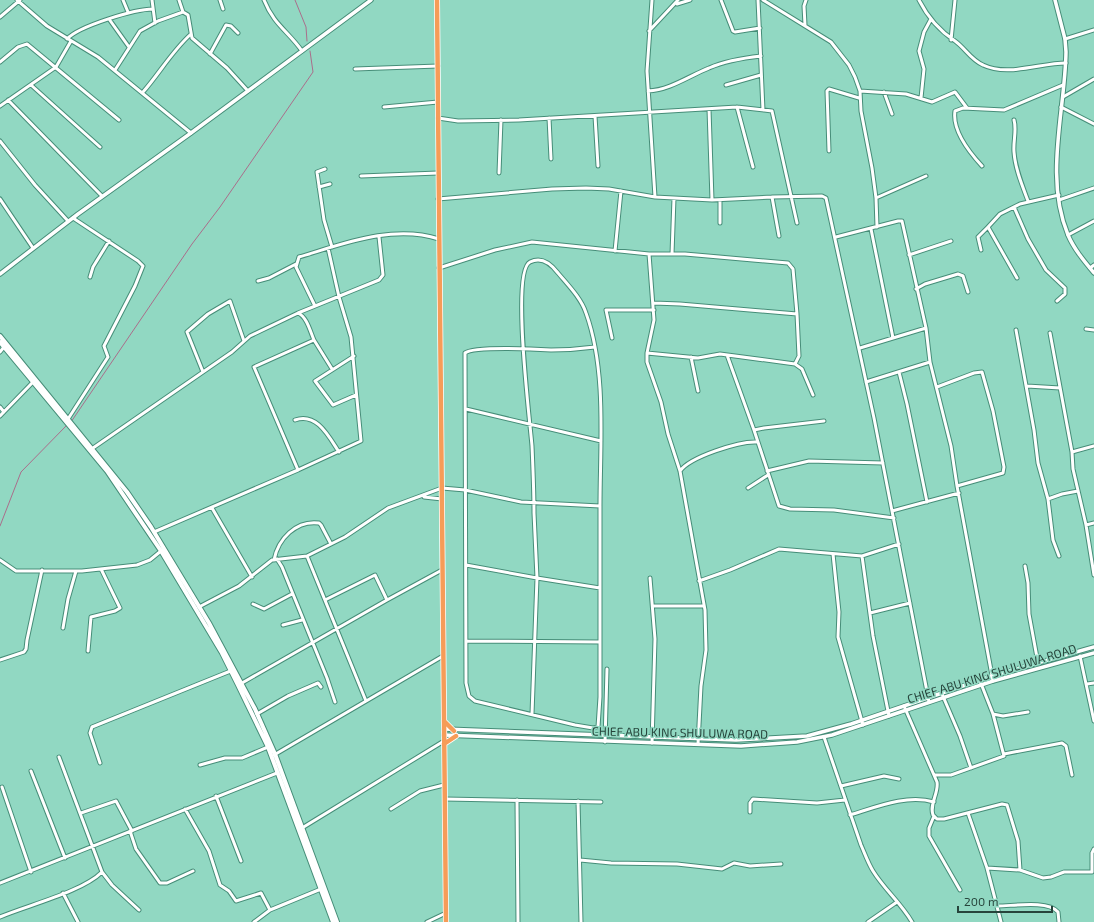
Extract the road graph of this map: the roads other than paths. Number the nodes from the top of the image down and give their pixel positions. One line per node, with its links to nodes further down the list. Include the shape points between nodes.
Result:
1 (18, 0): 23 (street); 33 (street, via 47,26)
2 (123, 0): 21 (street)
3 (152, 0): 19 (street)
4 (179, 0): 22 (street)
5 (220, 0): 20 (street)
6 (264, 0): 38 (street, via 276,23 290,35)
7 (371, 0): 38 (street)
8 (437, 0): 43 (highway)
9 (652, 0): 30 (street)
10 (690, 0): 18 (street)
11 (721, 0): 28 (street, via 732,31)
12 (758, 0): 28 (street)
13 (763, 0): 27 (street)
14 (806, 0): 27 (street)
15 (919, 0): 25 (street)
16 (955, 0): 35 (street)
17 (1055, 0): 34 (street)
18 (678, 2): 30 (street)
19 (153, 8): 21 (street); 26 (street)
20 (223, 9)
21 (128, 12): 24 (street)
22 (183, 12): 26 (street); 32 (street, via 188,15)
23 (0, 17)
24 (109, 19): 33 (street, via 74,33); 37 (street)
25 (932, 21): 35 (street); 59 (street, via 924,32 919,51 924,69)
26 (155, 23): 37 (street, via 140,31)
27 (805, 25): 54 (street, via 831,42 849,65)
28 (760, 28): 40 (street)
29 (1094, 30): 34 (street)
30 (649, 31): 53 (street)
31 (238, 33): 39 (street, via 229,25 226,26)
32 (191, 34): 39 (street, via 192,38); 55 (street)
33 (68, 39): 36 (street)
34 (1065, 39): 42 (street)
35 (952, 40): 42 (street, via 978,62 989,67 1012,69 1052,63)
36 (71, 41): 44 (street); 46 (street)
37 (129, 47): 46 (street)
38 (302, 51): 52 (street)
39 (210, 54): 52 (street)
40 (761, 56): 47 (street); 53 (street, via 714,66 668,87)
41 (0, 62): 44 (street, via 24,44)
42 (1066, 64): 50 (street)
43 (438, 66): 45 (street); 61 (highway)
44 (56, 68): 51 (street); 74 (street)
45 (355, 69)
46 (115, 70): 55 (street)
47 (761, 75): 49 (street); 68 (street)
48 (1094, 79): 57 (street)
49 (726, 85)
50 (1063, 85): 57 (street); 66 (street, via 1004,110)
51 (31, 86): 60 (street); 80 (street)
52 (248, 91): 78 (street)
53 (648, 91): 69 (street)
54 (860, 91): 56 (street); 58 (street)
55 (143, 92): 78 (street)
56 (884, 92): 59 (street); 70 (street)
57 (1063, 97): 65 (street)
58 (859, 98): 81 (street, via 827,90); 101 (street)
59 (921, 98): 66 (street, via 934,102 955,92)
60 (8, 100): 62 (street); 96 (street)
61 (438, 102): 63 (street); 72 (highway)
62 (0, 106)
63 (384, 107)
64 (737, 107): 67 (street); 68 (street); 85 (street)
65 (1061, 107): 77 (street); 95 (street, via 1057,154)
66 (967, 108): 84 (street, via 954,112 959,136)
67 (709, 109): 69 (street); 104 (street)
68 (763, 110): 98 (street, via 774,113)
69 (649, 112): 71 (street); 99 (street)
70 (892, 114)
71 (595, 116): 73 (street); 83 (street)
72 (438, 118): 75 (street, via 458,121); 87 (highway)
73 (549, 118): 75 (street); 82 (street)
74 (119, 120)
75 (501, 120): 88 (street)
76 (1014, 120): 107 (street, via 1014,153)
77 (1094, 124)
78 (192, 133): 96 (street)
79 (0, 141): 110 (street)
80 (100, 147)
81 (829, 151)
82 (551, 159)
83 (598, 166)
84 (982, 166)
85 (753, 167)
86 (325, 169): 92 (street, via 317,171)
87 (438, 173): 89 (street); 103 (highway)
88 (500, 173)
89 (361, 176)
90 (926, 176): 101 (street)
91 (330, 184): 92 (street)
92 (319, 187): 125 (street)
93 (1094, 188): 106 (street)
94 (622, 191): 99 (street); 103 (street, via 552,189); 127 (street)
95 (1059, 194): 106 (street); 107 (street)
96 (102, 196): 109 (street)
97 (772, 196): 98 (street); 105 (street); 118 (street)
98 (791, 196): 113 (street); 120 (street, via 825,198)
99 (655, 197): 100 (street)
100 (674, 198): 104 (street); 129 (street)
101 (876, 198): 114 (street)
102 (0, 199): 124 (street)
103 (438, 200): 121 (highway)
104 (712, 200): 105 (street)
105 (720, 200): 112 (street)
106 (1059, 200): 117 (street)
107 (1028, 201): 108 (street)
108 (1014, 207): 115 (street, via 1000,214); 145 (street, via 1025,234 1046,270 1065,288 1065,294)
109 (73, 218): 110 (street); 122 (street)
110 (68, 221): 124 (street)
111 (1094, 221): 117 (street)
112 (720, 223)
113 (797, 223)
114 (877, 227): 116 (street); 130 (street, via 902,221)
115 (988, 227): 126 (street, via 978,238); 138 (street)
116 (871, 229): 120 (street); 158 (street)
117 (1068, 235): 134 (street)
118 (779, 236)
119 (379, 237): 121 (street, via 417,234); 125 (street, via 355,239); 144 (street, via 382,277)
120 (836, 237): 165 (street)
121 (439, 240): 133 (highway)
122 (109, 241): 137 (street); 190 (street, via 143,267 104,346 108,357)
123 (951, 241): 130 (street)
124 (33, 248): 136 (street)
125 (330, 248): 131 (street, via 299,257); 144 (street)
126 (981, 250)
127 (616, 251): 128 (street); 133 (street, via 532,242 495,250)
128 (649, 254): 129 (street); 146 (street)
129 (672, 254): 150 (street, via 788,262 793,268)
130 (909, 255): 140 (street)
131 (296, 264): 139 (street); 147 (street)
132 (1094, 265): 134 (street)
133 (439, 268): 211 (highway)
134 (1090, 268): 135 (street)
135 (1094, 273)
136 (0, 274)
137 (90, 277)
138 (1017, 278)
139 (258, 281)
140 (915, 284): 141 (street); 142 (street)
141 (924, 284): 142 (street); 143 (street, via 958,274 963,276)
142 (916, 290): 151 (street)
143 (968, 292)
144 (339, 297): 147 (street); 169 (street, via 348,323)
145 (1057, 301)
146 (654, 303): 148 (street); 150 (street)
147 (315, 306): 149 (street)
148 (654, 310): 157 (street, via 606,310); 167 (street, via 654,324)
149 (301, 313): 159 (street); 160 (street)
150 (797, 314): 174 (street, via 799,356)
151 (926, 328): 158 (street); 173 (street)
152 (1086, 328): 154 (street)
153 (1016, 330): 180 (street)
154 (1094, 330)
155 (1050, 333): 182 (street)
156 (0, 336): 190 (main road)
157 (612, 338)
158 (893, 338): 165 (street)
159 (314, 340): 175 (street); 206 (street, via 254,367)
160 (244, 341): 176 (street); 176 (street, via 230,301 208,314 187,332)
161 (0, 342): 162 (main road)
162 (4, 347): 166 (street); 178 (main road)
163 (595, 347): 164 (street, via 552,350); 164 (street, via 586,313 580,302 556,270 547,262 536,260 527,264 523,273); 196 (street)
164 (524, 348): 187 (street, via 465,352); 193 (street)
165 (860, 348): 179 (street)
166 (0, 352)
167 (647, 353): 171 (street); 204 (street, via 647,362 662,402 666,428)
168 (727, 355): 170 (street); 171 (street); 172 (street)
169 (354, 356): 175 (street); 184 (street)
170 (733, 356): 172 (street); 174 (street)
171 (691, 357): 183 (street)
172 (730, 360): 194 (street)
173 (930, 362): 177 (street); 181 (street)
174 (795, 364): 185 (street, via 802,368)
175 (332, 369): 184 (street, via 315,381 331,404)
176 (203, 372): 200 (street)
177 (898, 372): 179 (street); 220 (street)
178 (33, 382): 188 (street); 230 (main road, via 107,471)
179 (866, 382): 203 (street)
180 (1027, 386): 182 (street); 218 (street, via 1038,463)
181 (937, 387): 210 (street, via 951,446); 210 (street, via 981,371 993,411 1004,471)
182 (1060, 388): 202 (street)
183 (698, 390)
184 (356, 395): 201 (street, via 361,442)
185 (813, 395)
186 (0, 407): 188 (street)
187 (466, 409): 193 (street); 213 (street)
188 (4, 412): 189 (street)
189 (0, 416)
190 (68, 419): 200 (main road)
191 (295, 420): 201 (street, via 314,420)
192 (824, 421): 194 (street)
193 (530, 426): 196 (street); 219 (street)
194 (754, 430): 195 (street)
195 (755, 436): 197 (street); 198 (street)
196 (601, 441): 221 (street)
197 (748, 441): 198 (street); 205 (street)
198 (757, 442): 208 (street)
199 (1094, 446): 202 (street)
200 (93, 448): 227 (main road)
201 (339, 452): 206 (street)
202 (1072, 452): 214 (street)
203 (883, 463): 208 (street, via 809,461); 223 (street)
204 (677, 464): 205 (street); 207 (street)
205 (684, 466): 207 (street)
206 (298, 470): 222 (street)
207 (680, 471): 250 (street)
208 (767, 471): 209 (street)
209 (768, 475): 212 (street); 224 (street, via 781,508 834,510)
210 (957, 486): 215 (street)
211 (442, 488): 213 (street); 216 (street); 217 (highway)
212 (748, 488)
213 (465, 490): 219 (street, via 521,502); 240 (street)
214 (1078, 491): 218 (street); 226 (street)
215 (959, 493): 220 (street); 278 (street)
216 (422, 496): 217 (street); 228 (street, via 388,508)
217 (442, 499): 244 (highway)
218 (1048, 499): 234 (street, via 1053,540)
219 (534, 502): 221 (street); 248 (street)
220 (927, 502): 223 (street)
221 (600, 506): 251 (street)
222 (212, 508): 227 (street); 247 (street)
223 (892, 511): 224 (street)
224 (894, 518): 229 (street)
225 (1094, 523): 226 (street)
226 (1086, 525): 235 (street)
227 (154, 532): 259 (main road)
228 (332, 544): 232 (street); 236 (street, via 319,523 309,523 295,528 284,538 276,548)
229 (899, 544): 233 (street); 255 (street)
230 (161, 551): 242 (street, via 141,564); 277 (main road)
231 (833, 554): 233 (street); 250 (street, via 779,548 730,570); 295 (street, via 839,612 838,640)
232 (308, 556): 237 (street); 253 (street)
233 (862, 556): 260 (street)
234 (1059, 556)
235 (1093, 556): 246 (street)
236 (275, 559): 237 (street); 239 (street); 247 (street)
237 (283, 559): 239 (street)
238 (0, 560): 243 (street, via 16,571)
239 (280, 564): 252 (street)
240 (466, 565): 248 (street); 265 (street)
241 (1025, 566): 275 (street, via 1029,614)
242 (101, 569): 245 (street); 270 (street, via 120,608 91,617)
243 (42, 570): 245 (street); 274 (street, via 26,649)
244 (442, 570): 254 (street); 272 (highway)
245 (76, 571): 263 (street)
246 (1094, 575)
247 (252, 577): 259 (street)
248 (537, 578): 251 (street); 266 (street)
249 (650, 578): 257 (street)
250 (699, 580): 258 (street)
251 (600, 588): 267 (street)
252 (292, 594): 256 (street, via 264,609); 261 (street)
253 (325, 600): 254 (street, via 375,575); 264 (street)
254 (387, 600): 264 (street)
255 (910, 603): 260 (street); 286 (street)
256 (253, 604)
257 (653, 606): 258 (street); 303 (street, via 655,667)
258 (704, 606): 304 (street, via 706,650)
259 (199, 607): 277 (main road)
260 (870, 613): 293 (street)
261 (302, 620): 262 (street); 268 (street)
262 (283, 625)
263 (63, 628)
264 (337, 630): 268 (street); 287 (street)
265 (467, 641): 266 (street); 292 (street, via 466,683 469,696 485,704)
266 (535, 642): 267 (street); 292 (street)
267 (600, 642): 292 (street, via 598,727 587,727)
268 (312, 644): 280 (street); 288 (street)
269 (1094, 647): 275 (street)
270 (88, 651)
271 (1094, 653): 273 (street, CHIEF ABU KING SHULUWA ROAD)
272 (443, 656): 287 (street); 296 (highway)
273 (1080, 656): 279 (street, CHIEF ABU KING SHULUWA ROAD); 283 (street)
274 (0, 660)
275 (1038, 663): 278 (street)
276 (607, 669): 301 (street)
277 (233, 670): 280 (main road); 309 (main road); 313 (street, via 92,728 90,733)
278 (992, 676): 279 (street); 281 (street)
279 (993, 681): 281 (street, CHIEF ABU KING SHULUWA ROAD)
280 (242, 683): 291 (main road)
281 (981, 683): 285 (street, CHIEF ABU KING SHULUWA ROAD); 294 (street)
282 (1094, 683): 283 (street)
283 (1087, 684): 297 (street)
284 (321, 687): 291 (street, via 318,683 308,686)
285 (942, 696): 286 (street, CHIEF ABU KING SHULUWA ROAD); 315 (street)
286 (929, 700): 289 (street, CHIEF ABU KING SHULUWA ROAD)
287 (366, 701): 311 (street)
288 (334, 702)
289 (904, 709): 293 (street, CHIEF ABU KING SHULUWA ROAD); 318 (street)
290 (1028, 712): 294 (street, via 1003,716)
291 (257, 714): 311 (main road)
292 (532, 714)
293 (888, 714): 295 (street); 298 (street, CHIEF ABU KING SHULUWA ROAD)
294 (993, 714): 310 (street)
295 (862, 720): 298 (street); 304 (street, via 828,731 797,737)
296 (444, 721): 299 (highway); 300 (highway)
297 (1094, 721)
298 (863, 725): 302 (street, CHIEF ABU KING SHULUWA ROAD)
299 (444, 729): 300 (street); 305 (highway)
300 (455, 733): 301 (street); 305 (highway); 305 (street, CHIEF ABU KING SHULUWA ROAD); 306 (street, CHIEF ABU KING SHULUWA ROAD)
301 (606, 736): 303 (street); 306 (street)
302 (824, 737): 308 (street, CHIEF ABU KING SHULUWA ROAD, via 759,745); 322 (street)
303 (652, 738): 304 (street); 307 (street)
304 (698, 739): 308 (street)
305 (444, 740): 321 (highway); 339 (street)
306 (605, 742): 307 (street, CHIEF ABU KING SHULUWA ROAD)
307 (652, 743): 308 (street, CHIEF ABU KING SHULUWA ROAD)
308 (698, 744)
309 (268, 747): 311 (main road); 314 (street, via 242,758 225,758)
310 (1004, 754): 315 (street, via 999,759); 319 (street, via 1062,743 1066,746)
311 (273, 755): 317 (main road); 339 (main road)
312 (59, 757): 334 (street)
313 (100, 763)
314 (200, 765)
315 (971, 768): 318 (street, via 951,775)
316 (31, 771): 342 (street)
317 (277, 773): 324 (street); 339 (main road)
318 (935, 775): 330 (street, via 938,793)
319 (1072, 775)
320 (899, 779): 322 (street, via 884,776)
321 (444, 785): 325 (highway); 332 (street, via 420,791)
322 (841, 786): 327 (street)
323 (2, 787): 349 (street)
324 (216, 796): 331 (street); 344 (street)
325 (445, 799): 326 (street); 359 (highway)
326 (518, 800): 328 (street); 367 (street)
327 (845, 800): 333 (street, via 817,803 753,800 750,803); 336 (street)
328 (578, 801): 329 (street); 343 (street)
329 (600, 802)
330 (934, 802): 336 (street, via 920,798); 337 (street, via 931,812)
331 (186, 809): 338 (street); 358 (street, via 209,851 220,886 229,891 236,901 260,892)
332 (391, 809)
333 (750, 812)
334 (81, 813): 338 (street, via 116,801); 340 (street)
335 (968, 813): 337 (street, via 944,819); 346 (street); 347 (street, via 1007,805 1018,841)
336 (850, 814): 355 (street, via 873,871)
337 (934, 816): 353 (street, via 928,828 929,836)
338 (131, 831): 340 (street); 348 (street, via 136,848 160,883 167,883)
339 (302, 831): 352 (main road); 364 (main road)
340 (93, 846): 342 (street); 350 (street)
341 (1094, 849): 347 (street, via 1092,872 1064,872 1047,878)
342 (65, 858): 349 (street)
343 (580, 860): 345 (street, via 677,864 722,869 734,863 750,866); 368 (street)
344 (241, 861)
345 (781, 864)
346 (987, 868): 347 (street); 356 (street)
347 (1019, 869)
348 (193, 871)
349 (31, 872): 351 (street)
350 (102, 872): 354 (street); 357 (street)
351 (0, 883)
352 (321, 889): 358 (street); 363 (main road)
353 (960, 890)
354 (63, 894): 360 (street); 361 (street)
355 (897, 902): 369 (street); 370 (street)
356 (998, 906): 371 (street); 372 (street, via 1040,905 1054,908 1058,912)
357 (139, 910)
358 (270, 910): 362 (street)
359 (446, 913): 365 (street); 366 (highway)
360 (0, 917)
361 (78, 922)
362 (254, 922)
363 (333, 922)
364 (337, 922)
365 (426, 922)
366 (446, 922)
367 (518, 922)
368 (581, 922)
369 (868, 922)
370 (912, 922)
371 (1001, 922)
372 (1059, 922)

